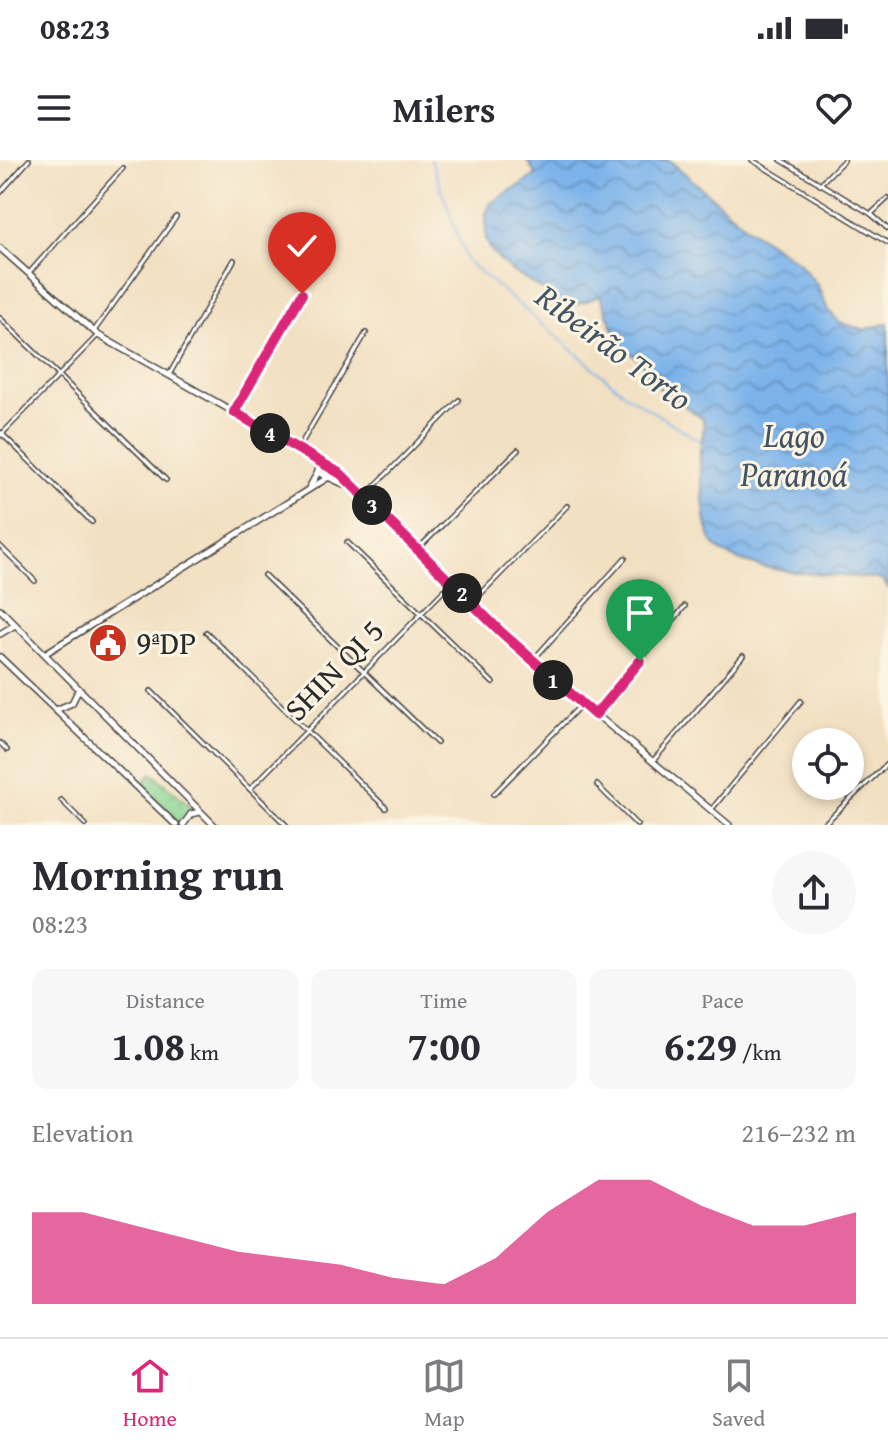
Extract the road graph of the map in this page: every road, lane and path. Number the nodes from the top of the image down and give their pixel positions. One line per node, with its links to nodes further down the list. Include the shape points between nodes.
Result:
1 (29, 160): 7 (street)
2 (752, 160): 12 (street)
3 (781, 160): 6 (street)
4 (844, 160): 6 (street)
5 (123, 168): 15 (street)
6 (820, 184): 9 (street)
7 (0, 193)
8 (888, 198): 9 (street)
9 (871, 214): 11 (street)
10 (176, 217): 18 (street)
11 (888, 229)
12 (888, 243)
13 (0, 248): 15 (street)
14 (234, 260): 21 (street)
15 (29, 273): 18 (street)
16 (302, 294): 23 (street)
17 (0, 318): 20 (street)
18 (96, 333): 20 (street); 21 (street)
19 (366, 333): 25 (street)
20 (58, 375): 24 (street); 30 (street)
21 (169, 375): 23 (street)
22 (459, 400): 33 (street)
23 (234, 412): 25 (street)
24 (1, 434): 35 (street)
25 (301, 450): 27 (street)
26 (518, 450): 38 (street)
27 (320, 467): 28 (street); 29 (street); 31 (street)
28 (331, 468): 29 (street); 32 (street)
29 (328, 477): 31 (street); 32 (street)
30 (166, 480)
31 (309, 489): 50 (street)
32 (356, 489): 33 (street)
33 (364, 497): 38 (street)
34 (567, 506): 43 (street)
35 (92, 522)
36 (347, 542): 46 (street)
37 (0, 546): 41 (street)
38 (417, 550): 42 (street)
39 (625, 558): 53 (street)
40 (264, 575): 54 (street)
41 (35, 581)
42 (451, 583): 43 (street); 46 (street, SHIN QI 5)
43 (472, 603): 53 (street)
44 (685, 606): 61 (street)
45 (0, 609): 47 (street)
46 (420, 614): 54 (street, SHIN QI 5); 55 (street)
47 (16, 625): 49 (street); 50 (street)
48 (206, 632): 62 (street)
49 (0, 634)
50 (48, 656): 56 (street)
51 (743, 656): 66 (street)
52 (0, 657): 60 (street)
53 (532, 661): 59 (street)
54 (364, 672): 62 (street, SHIN QI 5); 64 (street)
55 (493, 683)
56 (79, 688): 60 (street, via 72,703); 74 (street)
57 (151, 691): 69 (street)
58 (801, 701): 73 (street)
59 (582, 704): 61 (street); 70 (street)
60 (55, 710): 76 (street)
61 (595, 715): 66 (street)
62 (306, 731): 69 (street, SHIN QI 5); 72 (street)
63 (0, 743): 65 (street)
64 (437, 743)
65 (7, 750)
66 (652, 762): 73 (street)
67 (888, 763): 82 (street)
68 (597, 785): 80 (street)
69 (250, 789): 79 (street)
70 (494, 794)
71 (61, 800): 75 (street)
72 (386, 808)
73 (711, 810): 81 (street)
74 (201, 811): 77 (street); 78 (street)
75 (86, 825)
76 (176, 825)
77 (183, 825)
78 (214, 825)
79 (286, 825)
80 (637, 825)
81 (729, 825)
82 (823, 825)

